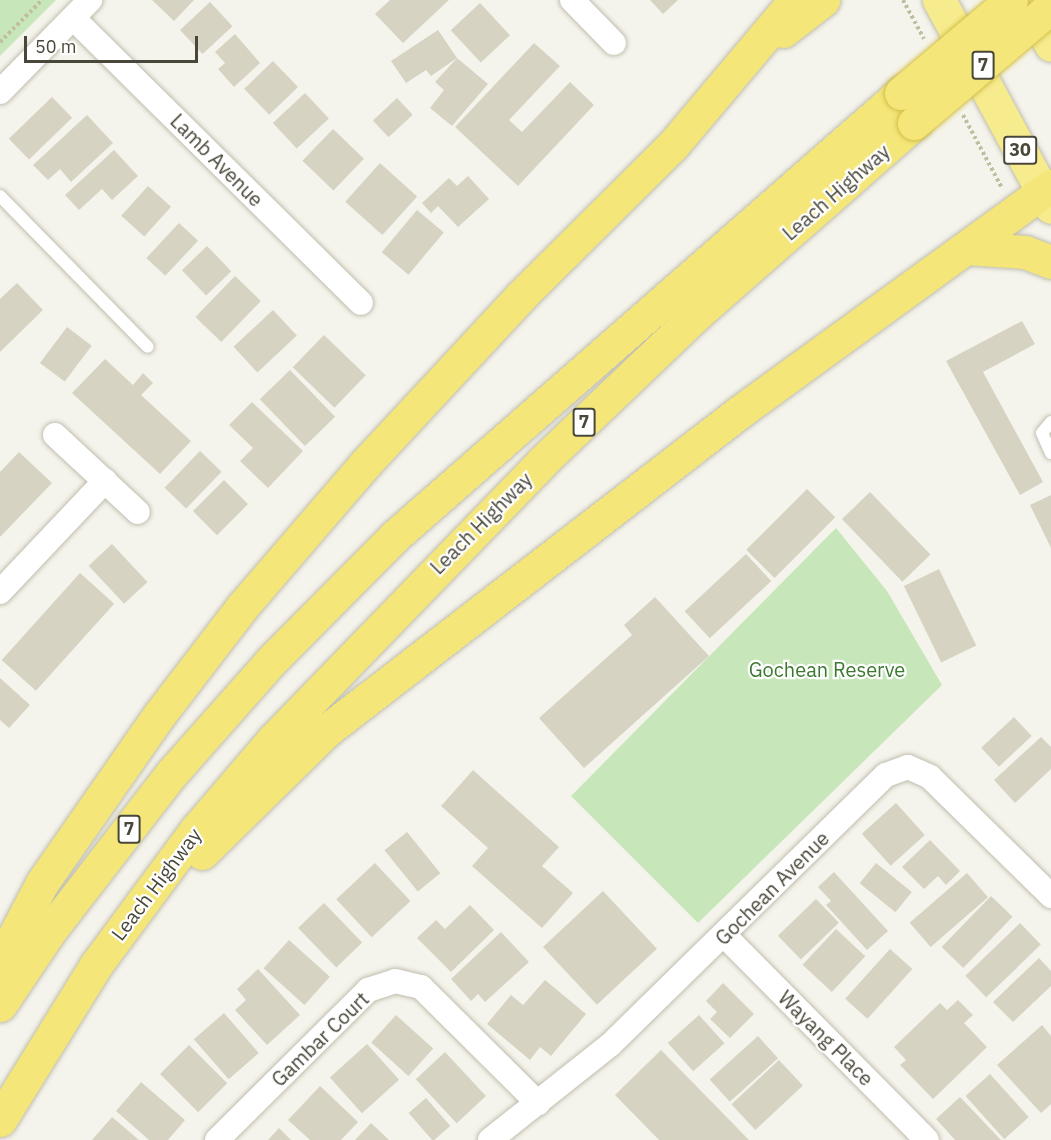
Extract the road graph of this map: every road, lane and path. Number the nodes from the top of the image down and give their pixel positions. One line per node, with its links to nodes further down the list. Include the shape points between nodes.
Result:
1 (42, 0): 11 (path)
2 (90, 0): 10 (street)
3 (572, 0): 12 (street)
4 (795, 0): 14 (highway)
5 (823, 0): 14 (highway)
6 (939, 0): 16 (highway, 30)
7 (1011, 0): 32 (highway, Leach Highway / 7, bridge, via 395,536 271,662 166,782 49,932)
8 (1026, 0): 13 (highway)
9 (1051, 7): 31 (highway, Leach Highway / 7, bridge, via 698,313 426,578 196,830)
10 (73, 18): 15 (street); 20 (street, Lamb Avenue)
11 (0, 42)
12 (614, 43)
13 (1051, 45)
14 (748, 58): 30 (highway, via 673,145 521,296 365,464 242,607 159,714 42,884)
15 (0, 92)
16 (1048, 195): 18 (highway)
17 (0, 196): 21 (lane)
18 (967, 248): 19 (highway, via 1025,252); 31 (highway, via 741,411 326,731)
19 (1051, 261)
20 (361, 303)
21 (148, 347)
22 (1051, 422): 24 (lane, via 1042,438)
23 (55, 435): 25 (street)
24 (1051, 453)
25 (105, 481): 26 (street); 27 (street)
26 (138, 512)
27 (1, 589)
28 (1051, 896): 29 (street, Gochean Avenue, via 930,777 908,767 886,775)
29 (725, 936): 33 (street, Gochean Avenue, via 611,1044); 37 (street, Wayang Place)
30 (0, 963)
31 (96, 965): 34 (highway, Leach Highway / 7)
32 (0, 1005)
33 (538, 1103): 35 (street, Gambar Court, via 421,987 394,981 368,990); 36 (street, Gochean Avenue)
34 (0, 1120)
35 (217, 1140)
36 (490, 1140)
37 (927, 1140)

